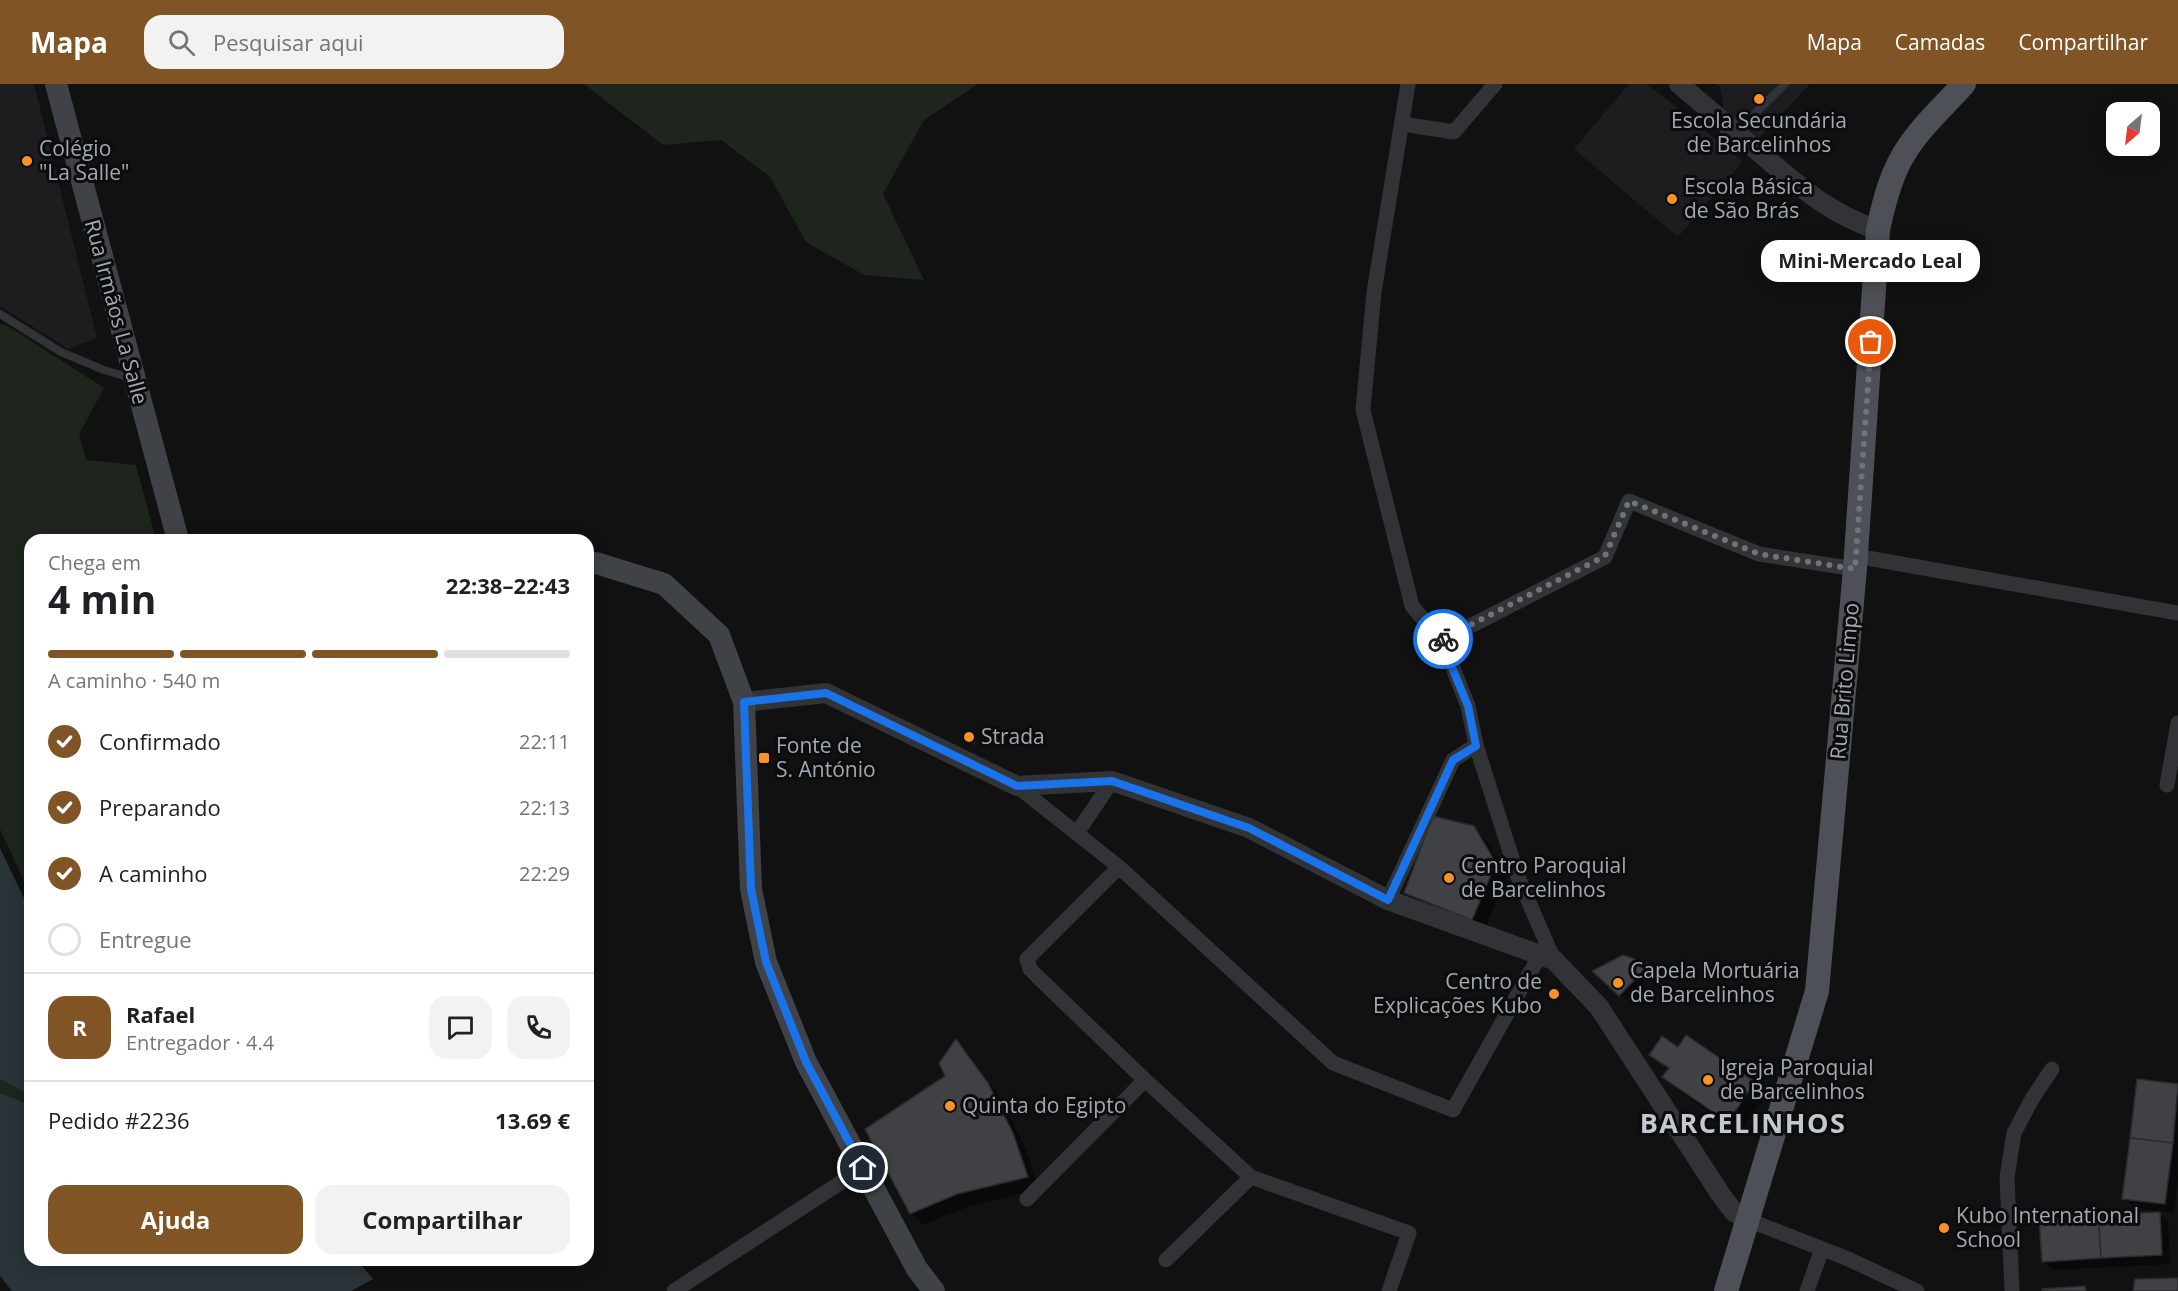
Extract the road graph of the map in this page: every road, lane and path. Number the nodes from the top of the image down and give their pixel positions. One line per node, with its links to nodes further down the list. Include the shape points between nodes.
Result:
1 (56, 84): 11 (main road, Rua Irmãos La Salle)
2 (1408, 84): 7 (street)
3 (1495, 84): 7 (street, via 1455,132)
4 (1680, 84): 8 (street)
5 (1785, 84): 8 (lane)
6 (1964, 84): 9 (main road, Rua Brito Limpo, via 1901,159)
7 (1403, 124): 16 (street, via 1374,292 1363,410 1412,606)
8 (1736, 132): 9 (street, via 1830,210)
9 (1878, 230): 14 (main road, Rua Brito Limpo)
10 (0, 314): 11 (lane, via 61,352)
11 (135, 379): 12 (main road, Rua Irmãos La Salle)
12 (176, 534)
13 (594, 563): 17 (main road, via 664,584 719,635)
14 (1856, 563): 15 (street); 16 (street, via 1759,554 1629,501 1605,556); 32 (main road, Rua Brito Limpo, via 1816,991)
15 (2178, 613)
16 (1441, 641): 19 (street, via 1468,706)
17 (744, 702): 22 (street, via 826,693); 29 (main road, via 751,889 766,962 806,1062)
18 (2178, 723): 21 (street)
19 (1476, 746): 25 (street, via 1453,760); 26 (street)
20 (1112, 781): 22 (street); 23 (street); 25 (street, via 1249,828)
21 (2167, 785)
22 (1017, 786): 23 (street)
23 (1077, 833): 24 (street)
24 (1119, 867): 26 (street, via 1333,1063 1453,1110); 28 (street, via 1028,959 1030,969)
25 (1388, 900): 26 (street)
26 (1547, 957): 32 (street, via 1599,1007 1721,1195 1734,1212)
27 (2052, 1069): 41 (street, via 2014,1134 2007,1178)
28 (1145, 1080): 30 (street); 31 (street)
29 (863, 1168): 35 (street); 36 (main road, via 917,1269)
30 (1251, 1177): 34 (street); 37 (street, via 1409,1233)
31 (1027, 1199)
32 (1748, 1220): 33 (street); 38 (main road, Rua Brito Limpo)
33 (1822, 1249): 39 (street); 40 (street)
34 (1166, 1260)
35 (674, 1291)
36 (934, 1291)
37 (1389, 1291)
38 (1726, 1291)
39 (1807, 1291)
40 (1917, 1291)
41 (2012, 1291)

